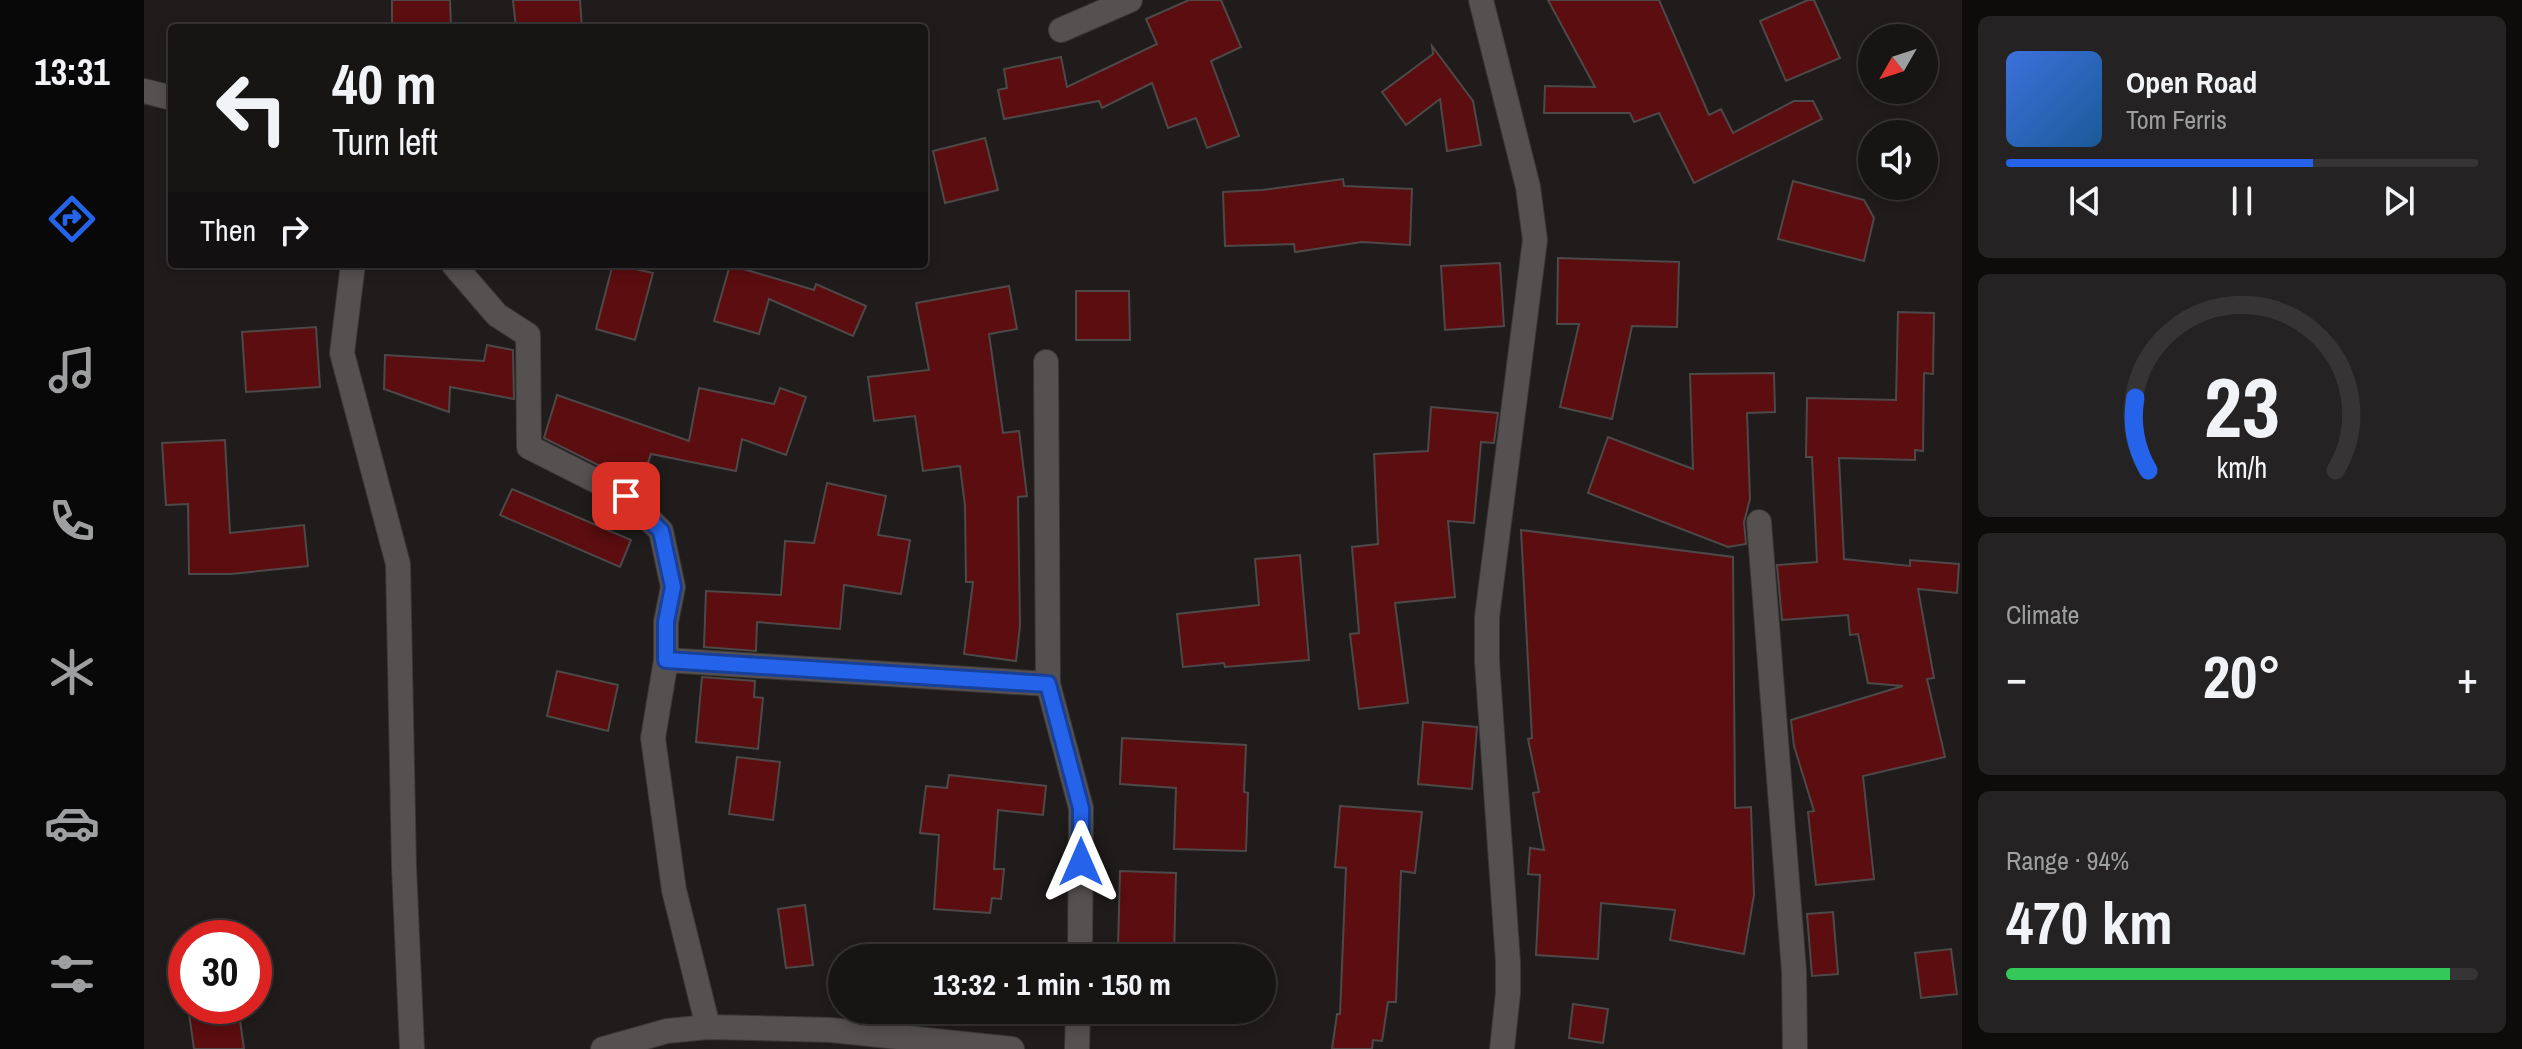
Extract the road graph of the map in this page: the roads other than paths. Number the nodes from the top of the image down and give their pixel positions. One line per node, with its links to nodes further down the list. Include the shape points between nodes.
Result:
1 (1130, 0): 3 (street)
2 (1481, 0): 19 (street, via 1528,187 1535,240 1487,617 1508,962)
3 (1061, 30)
4 (144, 91): 5 (street)
5 (168, 97)
6 (353, 268): 16 (street, via 342,353 398,564)
7 (456, 268): 10 (street, via 497,315 528,335 529,447 626,496 661,531 673,587)
8 (1046, 362): 11 (street)
9 (1759, 522): 20 (street, via 1794,971)
10 (666, 660): 11 (street); 14 (street, via 653,738 674,890)
11 (1048, 684): 12 (street, via 1081,808)
12 (1080, 944)
13 (1078, 1024): 18 (street)
14 (708, 1027): 15 (street, via 667,1031); 17 (street, via 831,1030)
15 (611, 1048)
16 (412, 1049)
17 (1012, 1049)
18 (1077, 1049)
19 (1502, 1049)
20 (1795, 1049)

